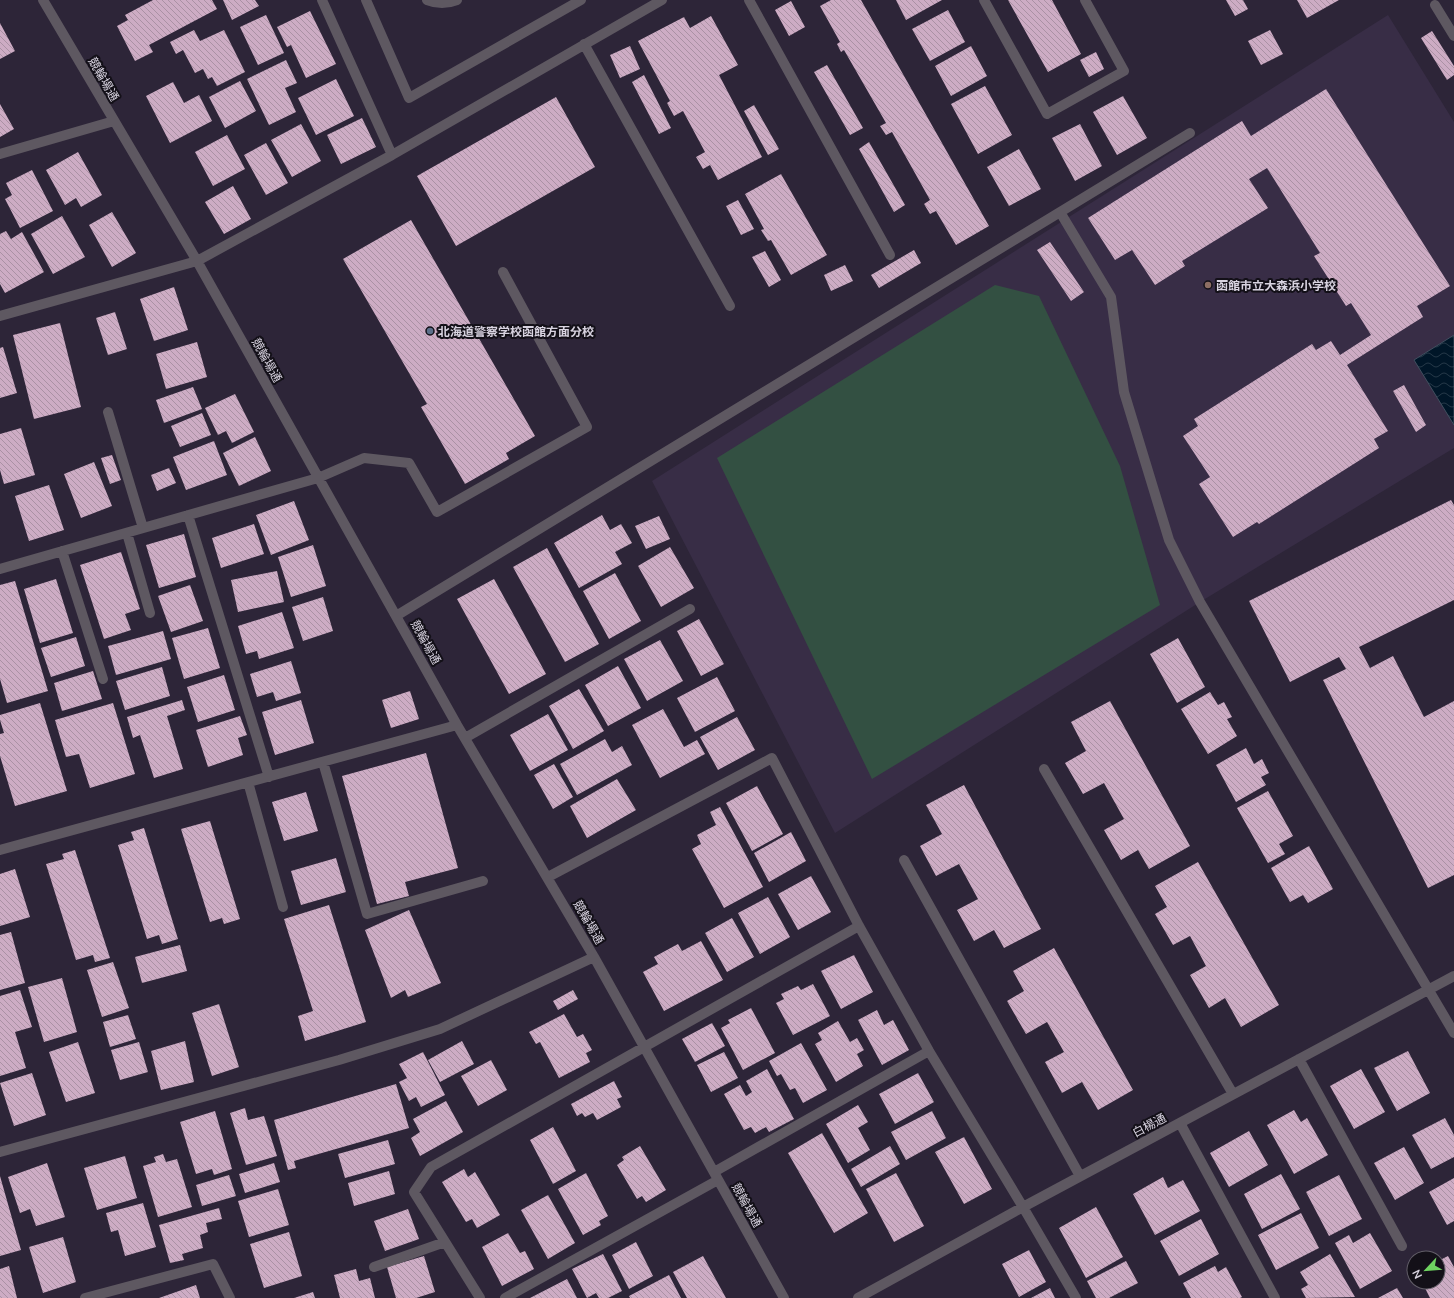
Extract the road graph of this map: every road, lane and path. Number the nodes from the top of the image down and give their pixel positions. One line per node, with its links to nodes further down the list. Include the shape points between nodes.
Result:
1 (43, 0): 14 (street, 競輪場通)
2 (322, 0): 17 (street)
3 (366, 0): 6 (street, via 409,98)
4 (427, 0): 5 (street, via 448,3)
5 (457, 0)
6 (581, 0)
7 (662, 0): 13 (street)
8 (749, 0): 19 (street)
9 (984, 0): 10 (street, via 1047,114 1124,72)
10 (1085, 0)
11 (1434, 5): 12 (street)
12 (1454, 36)
13 (584, 44): 17 (street); 22 (street)
14 (114, 121): 16 (street); 20 (street, 競輪場通)
15 (1190, 133): 18 (street)
16 (0, 154)
17 (392, 154): 20 (street)
18 (1060, 212): 33 (street); 49 (street, via 1111,297 1124,392 1169,540 1200,602)
19 (890, 255)
20 (197, 261): 23 (street); 25 (street, 競輪場通)
21 (503, 272): 25 (street, via 587,427 437,512 409,463 364,458)
22 (730, 306)
23 (0, 316)
24 (108, 412): 27 (street)
25 (318, 478): 26 (street); 33 (street, 競輪場通)
26 (188, 515): 27 (street); 39 (street)
27 (143, 528): 28 (street)
28 (127, 533): 29 (street); 32 (street)
29 (62, 551): 30 (street); 34 (street)
30 (0, 569)
31 (690, 609): 36 (street)
32 (150, 613)
33 (396, 616): 35 (street, 競輪場通)
34 (103, 679)
35 (457, 725): 36 (street, 競輪場通); 37 (street)
36 (465, 738): 43 (street, 競輪場通)
37 (323, 762): 39 (street); 44 (street, via 367,914)
38 (1044, 769): 54 (street)
39 (268, 777): 40 (street)
40 (248, 782): 41 (street); 45 (street)
41 (0, 850)
42 (904, 860): 58 (street)
43 (548, 877): 46 (street, via 772,758); 47 (street, 競輪場通)
44 (483, 881)
45 (283, 907)
46 (859, 926): 51 (street); 52 (street)
47 (594, 957): 51 (street, 競輪場通); 56 (street, via 440,1029 339,1060)
48 (1454, 976): 49 (street, 白楊通)
49 (1429, 989): 50 (street); 53 (street, 白楊通)
50 (1454, 1033)
51 (643, 1046): 57 (street, 競輪場通); 60 (street, via 431,1167 414,1192)
52 (929, 1051): 57 (street); 59 (street)
53 (1299, 1059): 54 (street, 白楊通); 61 (street)
54 (1234, 1094): 55 (street, 白楊通)
55 (1180, 1123): 58 (street, 白楊通); 70 (street)
56 (0, 1152)
57 (716, 1176): 66 (street); 67 (street, 競輪場通)
58 (1080, 1176): 59 (street, 白楊通)
59 (1023, 1207): 68 (street, 白楊通); 69 (street)
60 (445, 1242): 62 (street); 65 (street)
61 (1402, 1246)
62 (374, 1267)
63 (86, 1298): 64 (street, via 213,1264)
64 (230, 1298)
65 (480, 1298)
66 (505, 1298)
67 (784, 1298)
68 (858, 1298)
69 (1076, 1298)
70 (1274, 1298)

